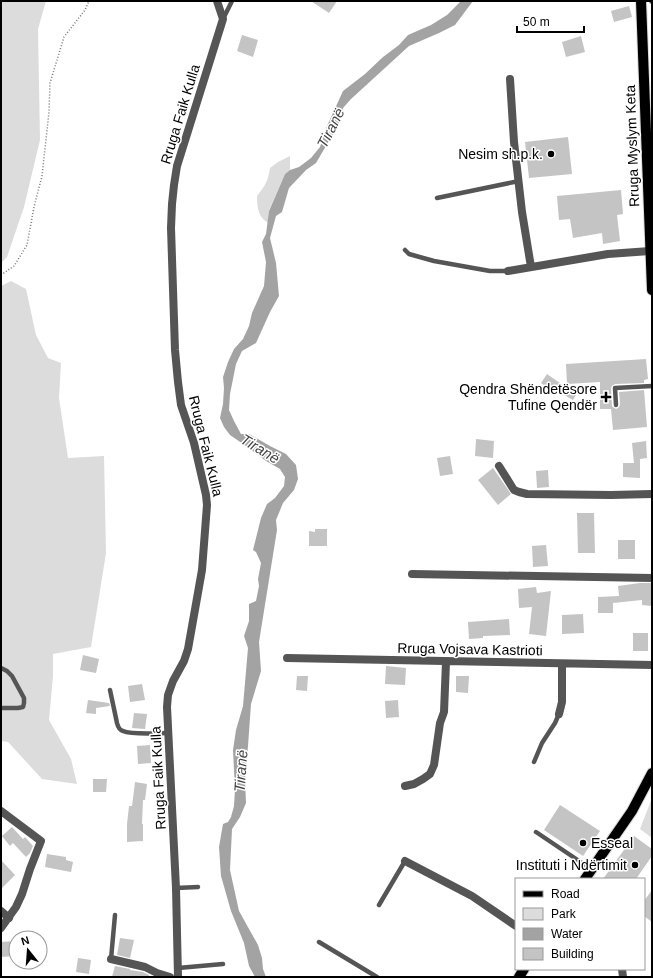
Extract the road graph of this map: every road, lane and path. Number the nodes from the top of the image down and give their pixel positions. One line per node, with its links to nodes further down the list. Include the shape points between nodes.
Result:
1 (89, 1): 13 (path, via 64,37 50,83 42,176 27,245 14,266)
2 (217, 1): 5 (street)
3 (232, 1): 5 (lane, Rruga Faik Kulla)
4 (641, 1): 10 (main road, Rruga Myslym Keta)
5 (223, 19): 29 (street, Rruga Faik Kulla, via 177,166 172,204 178,382 182,409 194,443 207,506 202,570 188,649 168,695)
6 (510, 79): 7 (street)
7 (519, 182): 8 (lane); 11 (street)
8 (437, 198)
9 (405, 250): 12 (lane, via 409,254 434,261 490,271)
10 (650, 251): 11 (street, via 608,254); 14 (main road, Rruga Myslym Keta)
11 (531, 267): 12 (street)
12 (508, 271)
13 (1, 275)
14 (652, 290)
15 (652, 386): 16 (lane, via 615,388)
16 (616, 405)
17 (499, 466): 18 (street, via 514,490 523,493)
18 (652, 494)
19 (412, 574): 20 (street)
20 (652, 578)
21 (287, 658): 22 (street, Rruga Vojsava Kastrioti)
22 (446, 662): 23 (street, Rruga Vojsava Kastrioti); 32 (street, via 444,712 434,765 430,774 414,784)
23 (562, 664): 24 (street, Rruga Vojsava Kastrioti); 28 (street, via 562,702)
24 (652, 665)
25 (1, 668): 27 (lane, via 12,676 24,698 23,707)
26 (110, 690): 29 (lane, via 117,724 122,731)
27 (1, 708)
28 (559, 714): 30 (lane)
29 (169, 733): 39 (street, Rruga Faik Kulla)
30 (534, 762)
31 (652, 774): 36 (main road, via 632,811)
32 (405, 786)
33 (1, 811): 43 (street, via 40,841 22,894)
34 (536, 832): 36 (lane)
35 (405, 861): 40 (lane); 44 (street, via 472,896)
36 (592, 869): 37 (main road)
37 (586, 878)
38 (198, 887): 39 (lane)
39 (176, 888): 49 (street, Rruga Faik Kulla)
40 (379, 905)
41 (1, 911): 43 (street)
42 (115, 915): 47 (lane)
43 (9, 918): 45 (street)
44 (515, 925)
45 (1, 928)
46 (319, 942): 52 (lane)
47 (111, 959): 50 (street, via 145,967)
48 (223, 964): 49 (lane)
49 (178, 968): 51 (street, Rruga Faik Kulla)
50 (170, 977)
51 (178, 977)
52 (377, 977)

